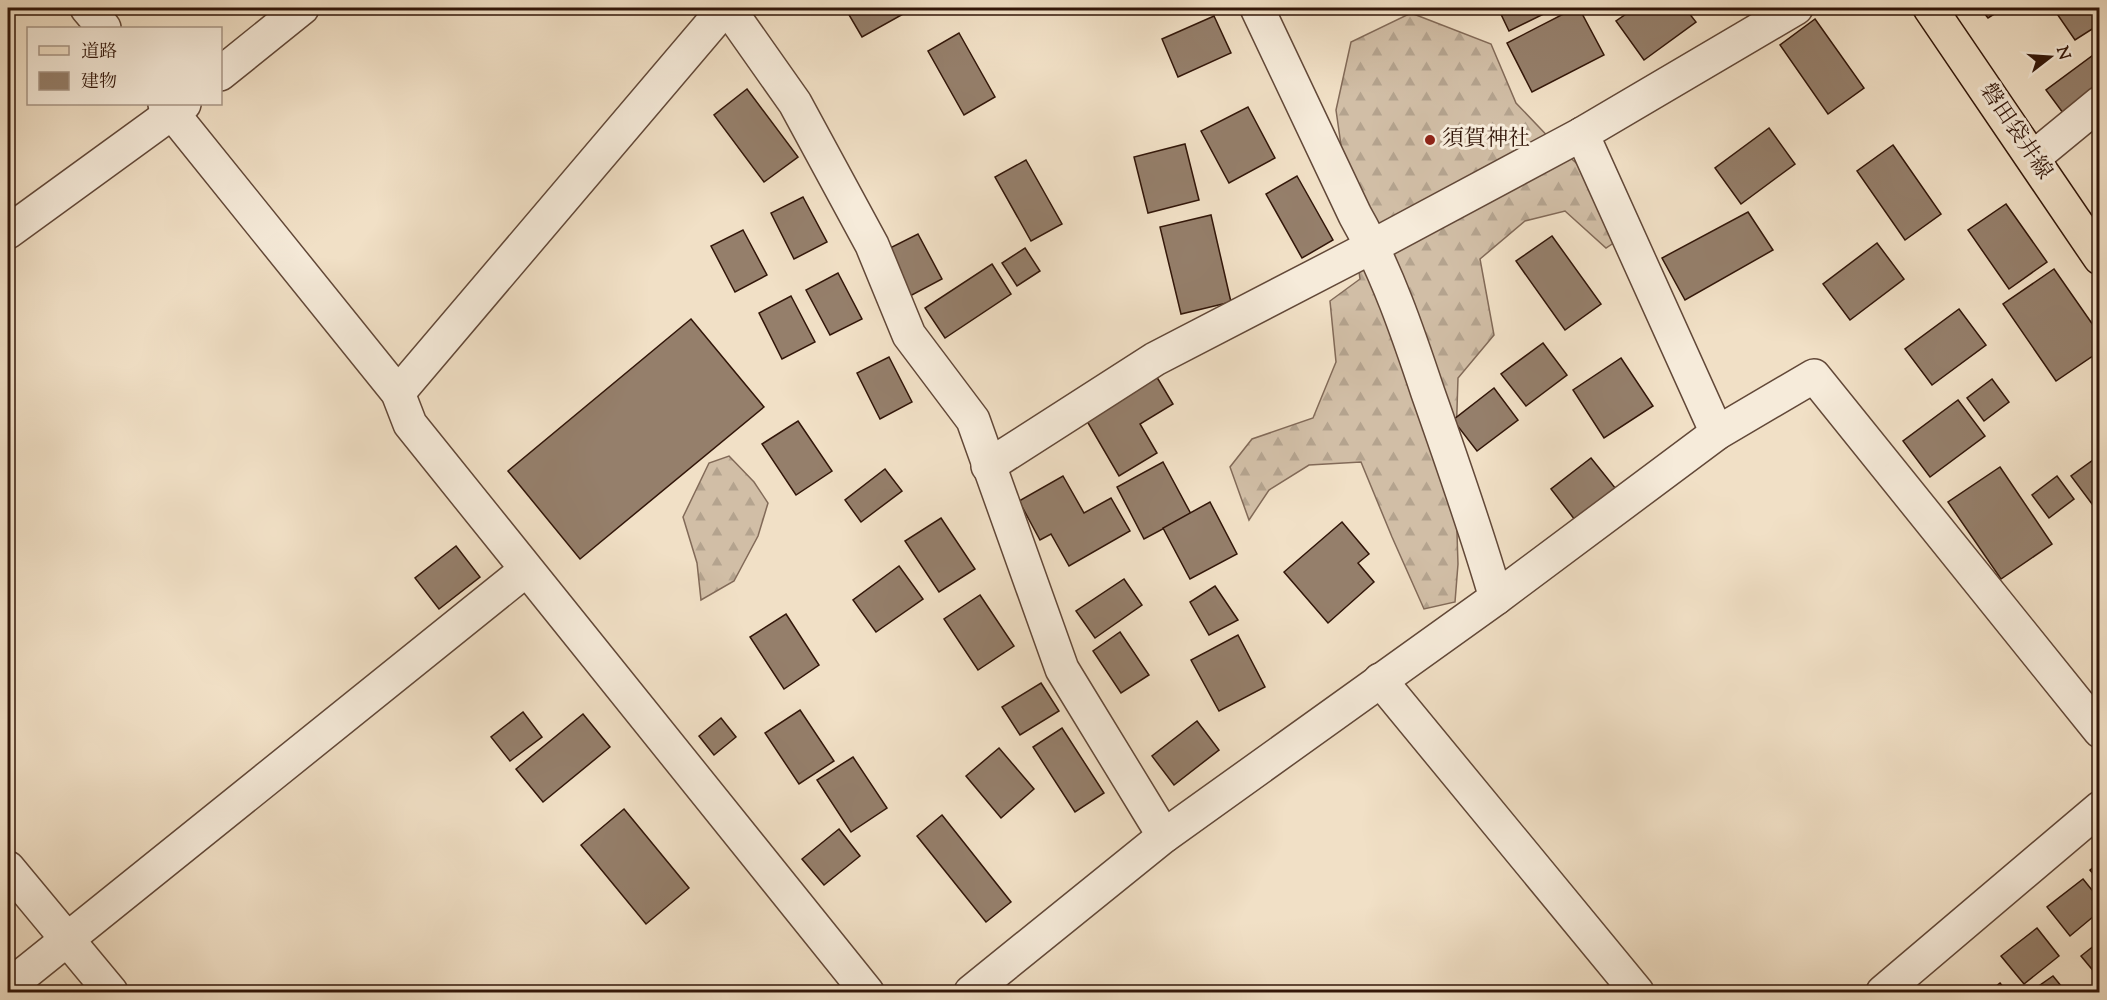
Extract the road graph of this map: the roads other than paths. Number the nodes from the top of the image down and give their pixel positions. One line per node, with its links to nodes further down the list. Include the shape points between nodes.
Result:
1 (87, 8): 7 (street)
2 (302, 8): 8 (street)
3 (726, 8): 16 (street); 18 (street, via 795,103 872,245 909,335 973,420)
4 (1257, 8): 14 (street)
5 (1796, 8): 11 (street)
6 (1930, 8): 12 (main road, 磐田袋井線)
7 (103, 27)
8 (222, 72)
9 (2100, 103): 12 (street)
10 (174, 107): 13 (street); 16 (street)
11 (1582, 134): 14 (street); 17 (street)
12 (2033, 158): 15 (main road, 磐田袋井線)
13 (8, 232)
14 (1373, 246): 18 (street, via 1155,358); 20 (street, via 1419,365)
15 (2100, 258)
16 (398, 393): 19 (street, via 411,424)
17 (1718, 433): 20 (street); 22 (street, via 1814,376)
18 (988, 466): 24 (street, via 1062,669)
19 (526, 570): 26 (street); 29 (street)
20 (1496, 598): 21 (street)
21 (1380, 680): 24 (street); 31 (street)
22 (2100, 731)
23 (2100, 808): 32 (street)
24 (1164, 836): 30 (street)
25 (8, 868): 26 (street)
26 (67, 938): 27 (street); 28 (street)
27 (8, 987)
28 (111, 993)
29 (867, 993)
30 (971, 993)
31 (1637, 993)
32 (1883, 993)

